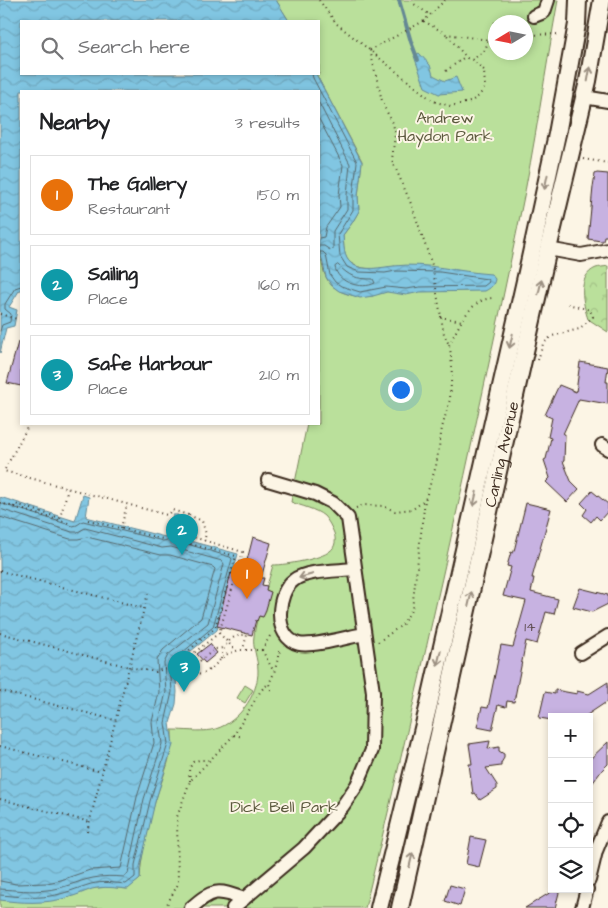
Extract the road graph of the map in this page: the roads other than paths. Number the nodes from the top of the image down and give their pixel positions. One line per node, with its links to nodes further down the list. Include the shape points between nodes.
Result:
1 (548, 0): 4 (street, via 544,12)
2 (578, 0): 20 (main road, Carling Avenue, one-way to 20, via 577,24 557,134 529,263)
3 (602, 0): 5 (main road, Carling Avenue, one-way to 3)
4 (534, 16)
5 (584, 97): 6 (street); 7 (main road, Carling Avenue)
6 (608, 101)
7 (548, 249): 8 (street, via 581,255); 21 (main road, Carling Avenue, one-way to 7)
8 (608, 250)
9 (268, 480): 10 (street, via 327,500 348,518)
10 (354, 569): 11 (street); 11 (street, one-way to 11, via 311,574 294,580 279,607 282,627 288,638 301,645)
11 (364, 634): 17 (street, via 372,692 372,750 357,785 342,807 304,848)
12 (608, 636): 13 (street)
13 (581, 653)
14 (608, 822): 15 (street)
15 (593, 863)
16 (586, 893): 22 (street)
17 (244, 898): 18 (street, via 214,892); 19 (street)
18 (191, 908)
19 (233, 908)
20 (379, 908)
21 (400, 908)
22 (582, 908)

